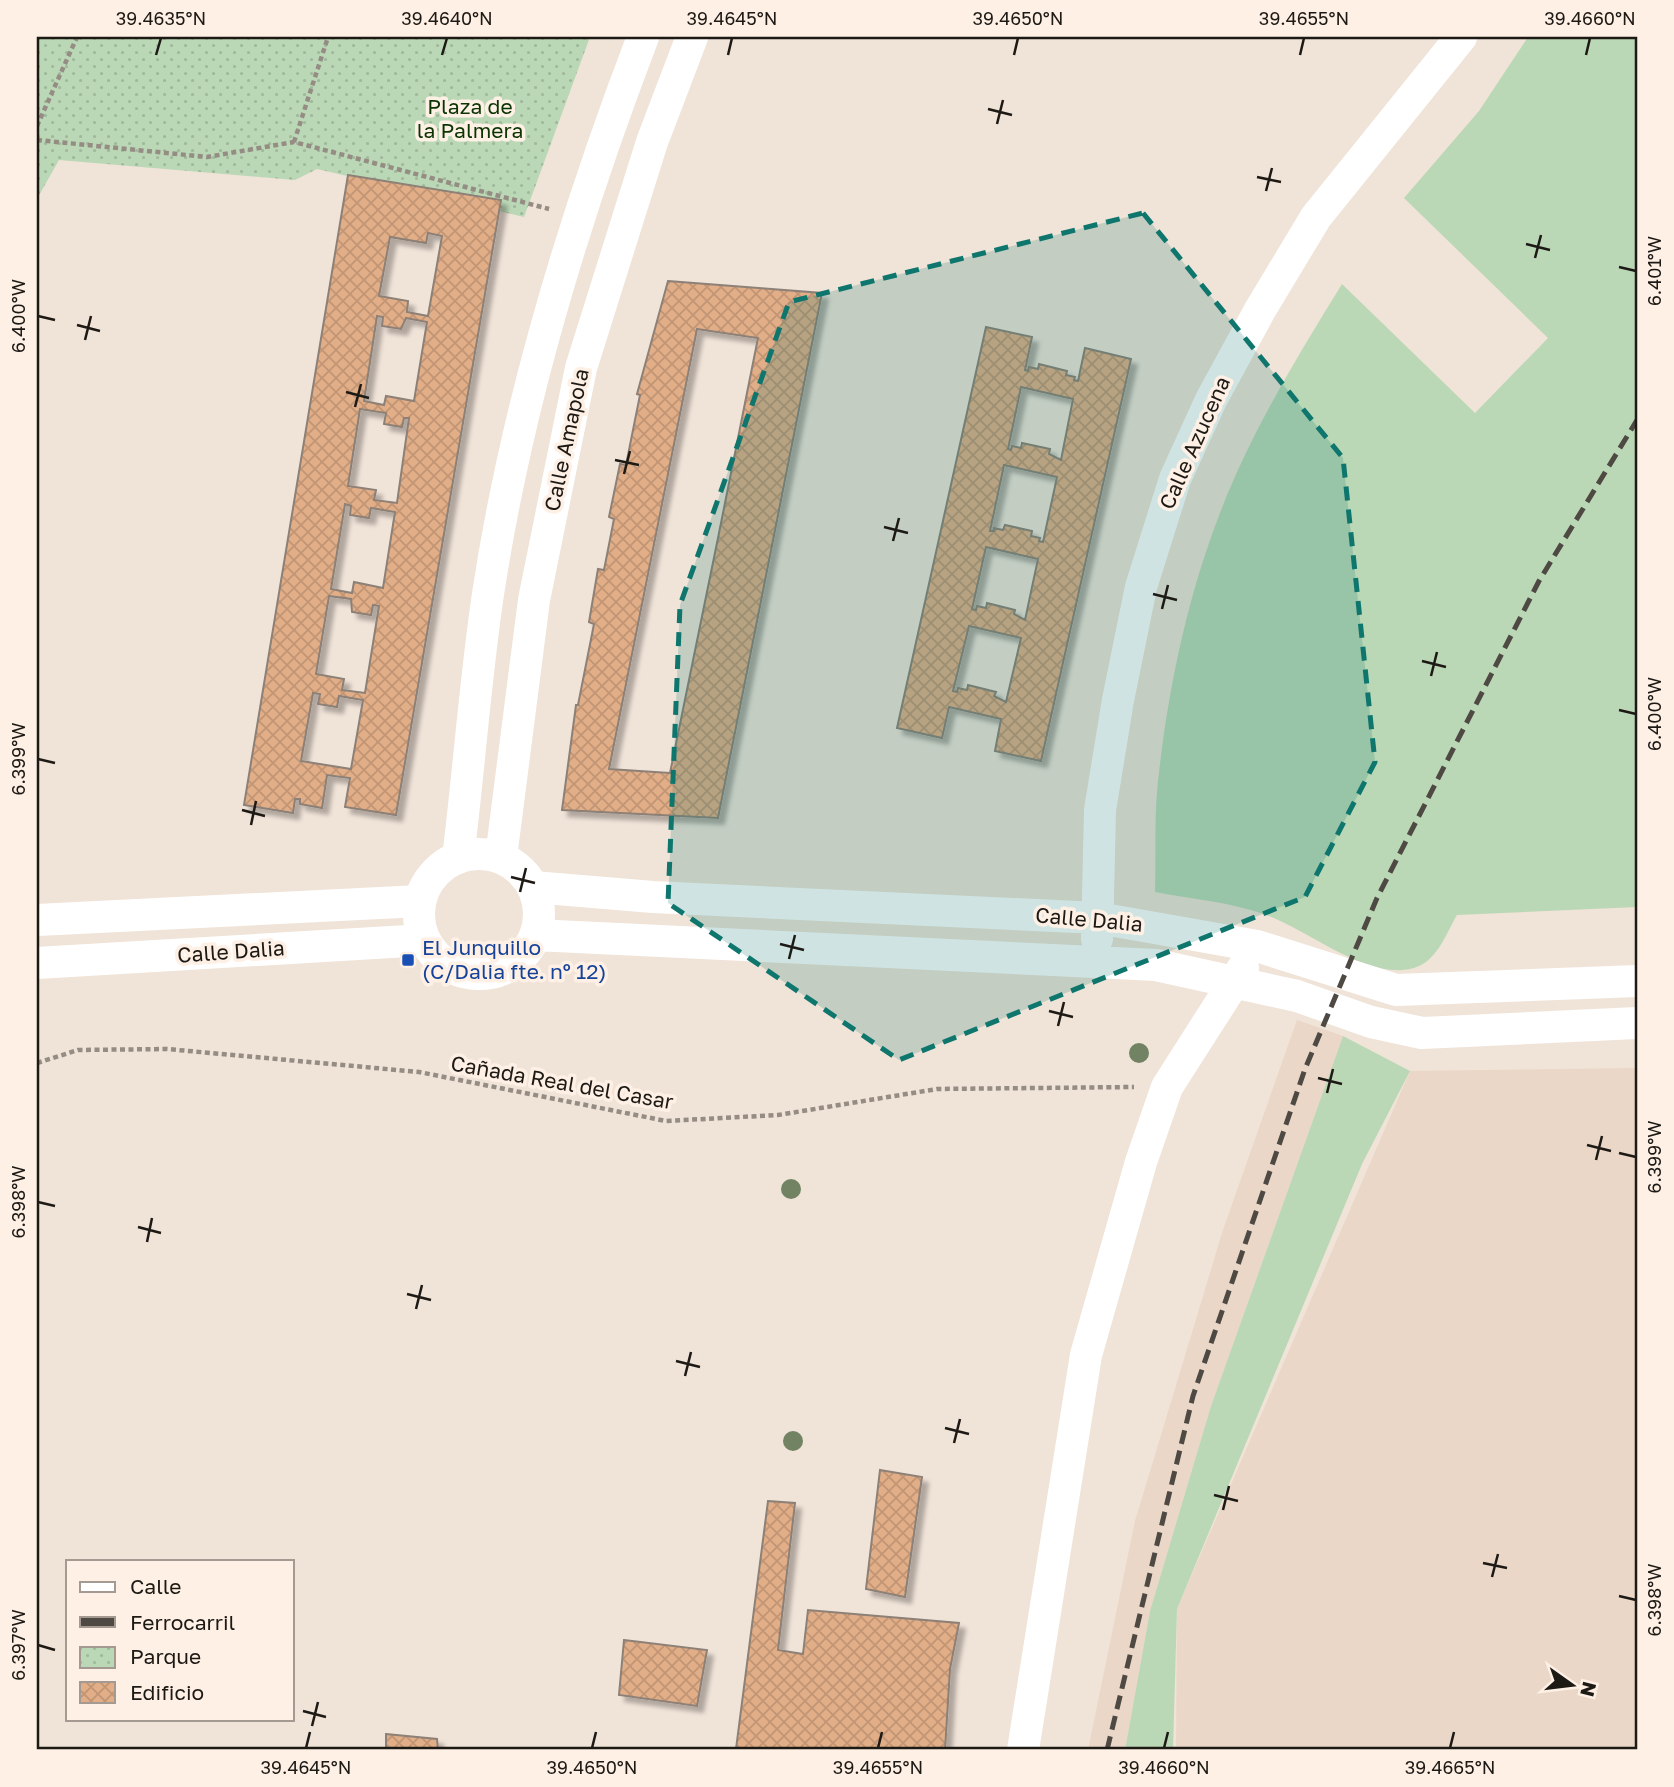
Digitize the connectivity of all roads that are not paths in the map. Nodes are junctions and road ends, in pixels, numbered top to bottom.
1 (643, 37) edge
2 (692, 37) edge
3 (1461, 37) edge
4 (458, 858) junction
5 (501, 858) junction
6 (533, 887) junction
7 (420, 901) junction
8 (1098, 918) junction
9 (37, 920) edge
10 (534, 936) junction
11 (425, 940) junction
12 (1257, 946) junction
13 (1095, 961) junction
14 (37, 963) edge
15 (1637, 981) edge
16 (1233, 982) junction
17 (1637, 1023) edge
18 (1023, 1750) edge

1 - 4 street
2 - 5 street, Calle Amapola
3 - 8 street, Calle Azucena
4 - 5 street
4 - 7 street
5 - 6 street
6 - 8 street, Calle Dalia
6 - 10 street
7 - 9 street, Calle Dalia
7 - 11 street
8 - 12 street, Calle Dalia
8 - 13 street, Calle Azucena
10 - 11 street
10 - 13 street, Calle Dalia
11 - 14 street, Calle Dalia
12 - 15 street, Calle Dalia
12 - 16 street
13 - 16 street, Calle Dalia
16 - 17 street, Calle Dalia
16 - 18 street

